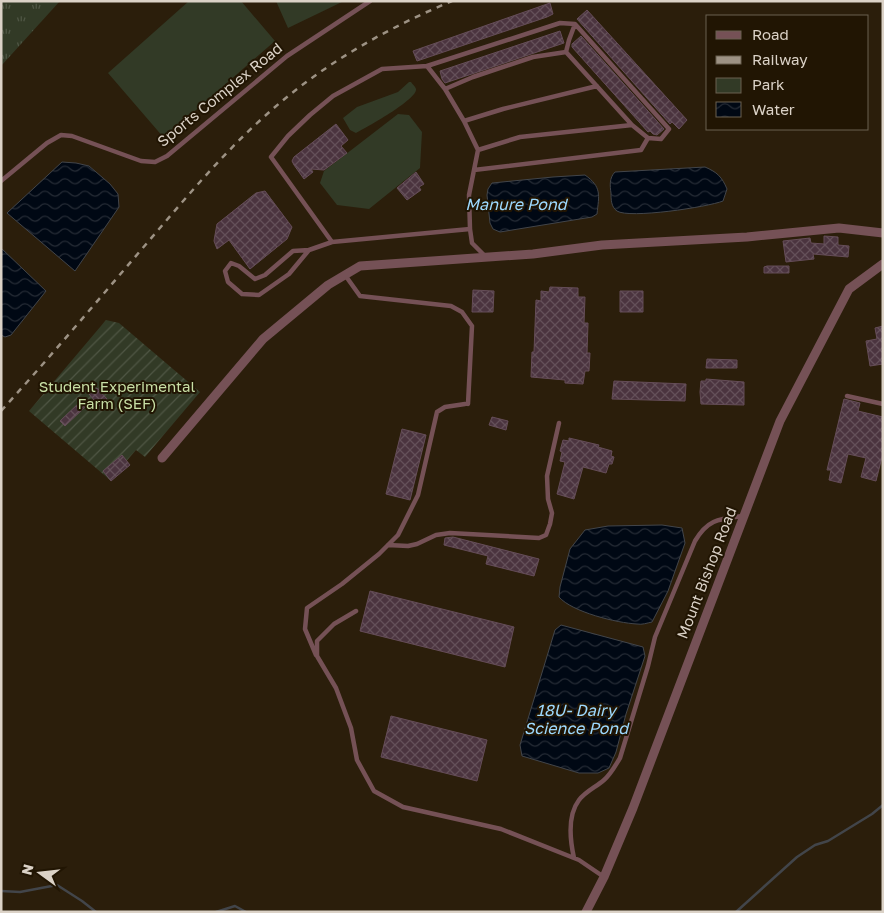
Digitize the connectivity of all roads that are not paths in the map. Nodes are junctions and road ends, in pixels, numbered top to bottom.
1 (370, 1) edge
2 (575, 24) junction
3 (566, 52) junction
4 (427, 66) junction
5 (597, 86) junction
6 (445, 89) junction
7 (464, 121) junction
8 (632, 125) junction
9 (648, 138) junction
10 (478, 150) junction
11 (474, 170) junction
12 (1, 181) edge
13 (470, 229) junction
14 (883, 232) edge
15 (332, 242) junction
16 (309, 250) junction
17 (486, 257) junction
18 (883, 264) edge
19 (345, 275) junction
20 (847, 396) dead end
21 (883, 404) edge
22 (559, 424) dead end
23 (162, 458) dead end
24 (743, 516) junction
25 (388, 545) junction
26 (356, 611) dead end
27 (317, 656) junction
28 (574, 858) junction
29 (604, 876) junction
30 (586, 912) edge

1 - 12 lane, Sports Complex Road
2 - 3 lane
2 - 4 lane
2 - 9 lane
3 - 5 lane
3 - 6 lane
4 - 6 lane
4 - 15 lane
5 - 7 lane
5 - 8 lane
6 - 7 lane
7 - 10 lane
8 - 9 lane
8 - 10 lane
9 - 11 lane
10 - 11 lane
11 - 13 lane
13 - 15 lane
13 - 17 lane
14 - 17 street
15 - 16 lane
16 - 16 lane
17 - 19 street
18 - 24 street, Mount Bishop Road
19 - 23 street
19 - 25 lane
20 - 21 lane
22 - 25 lane
24 - 28 lane
24 - 29 street, Mount Bishop Road
25 - 27 lane
26 - 27 lane
27 - 28 lane
28 - 29 lane
29 - 30 street, Mount Bishop Road

